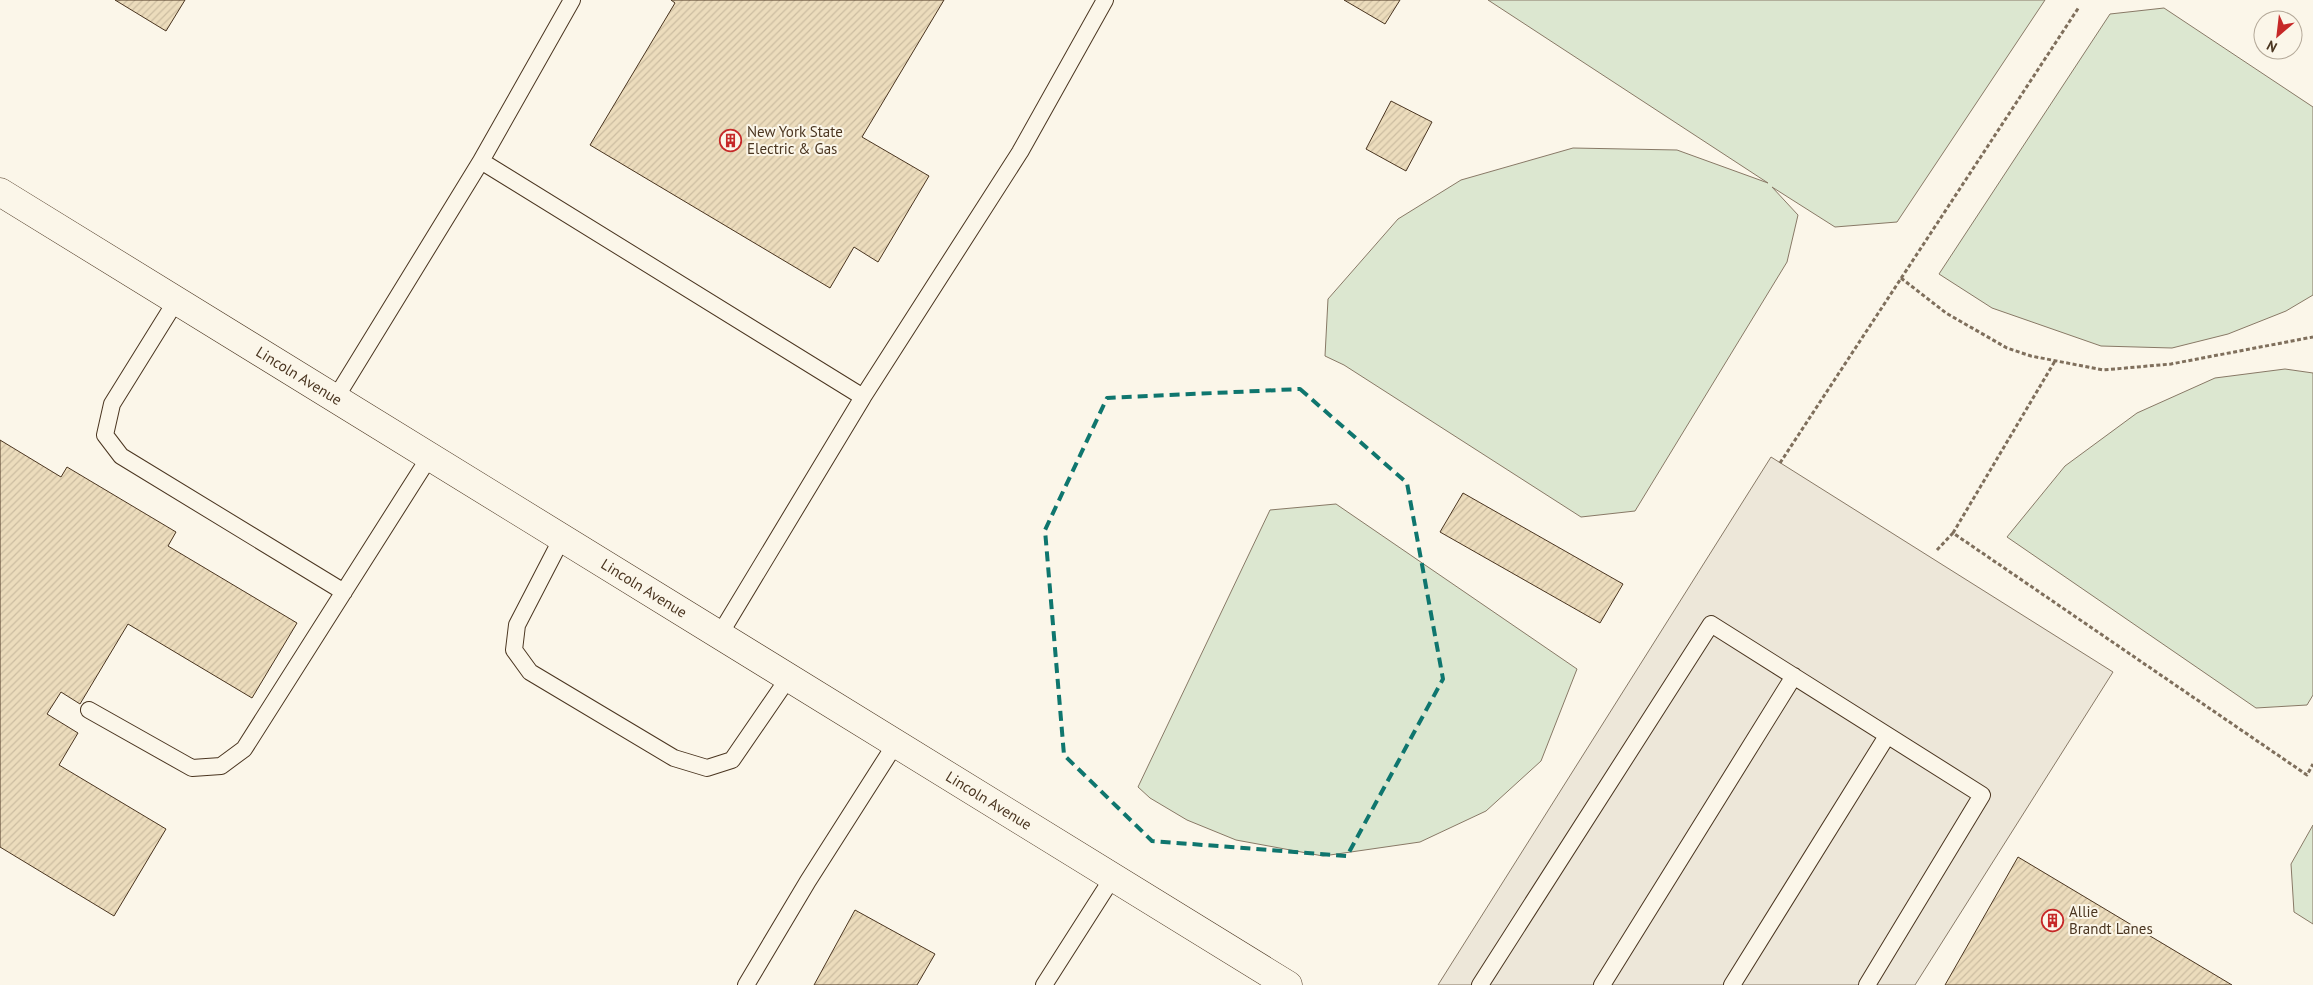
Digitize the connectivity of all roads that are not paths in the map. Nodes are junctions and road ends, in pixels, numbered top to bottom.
1 (572, 0) edge
2 (1105, 0) edge
3 (480, 161) junction
4 (0, 192) edge
5 (176, 301) junction
6 (862, 397) junction
7 (335, 399) junction
8 (430, 456) junction
9 (562, 538) junction
10 (344, 592) junction
11 (720, 634) junction
12 (1794, 676) junction
13 (788, 677) junction
14 (90, 710) dead end
15 (1888, 736) junction
16 (896, 743) junction
17 (1113, 877) junction
18 (746, 985) edge
19 (1044, 985) edge
20 (1288, 985) edge
21 (1480, 985) edge
22 (1602, 985) edge
23 (1732, 985) edge
24 (1867, 985) edge

1 - 3 lane
2 - 6 lane
3 - 6 lane
3 - 7 lane
4 - 5 street, Lincoln Avenue
5 - 7 street, Lincoln Avenue
5 - 10 lane
6 - 11 lane
7 - 8 street, Lincoln Avenue
8 - 9 street, Lincoln Avenue
8 - 10 lane
9 - 11 street, Lincoln Avenue
9 - 13 lane
10 - 14 lane
11 - 13 street, Lincoln Avenue
12 - 15 lane
12 - 21 lane
12 - 22 lane
13 - 16 street, Lincoln Avenue
15 - 23 lane
15 - 24 lane
16 - 17 street, Lincoln Avenue
16 - 18 lane
17 - 19 lane
17 - 20 street, Lincoln Avenue

